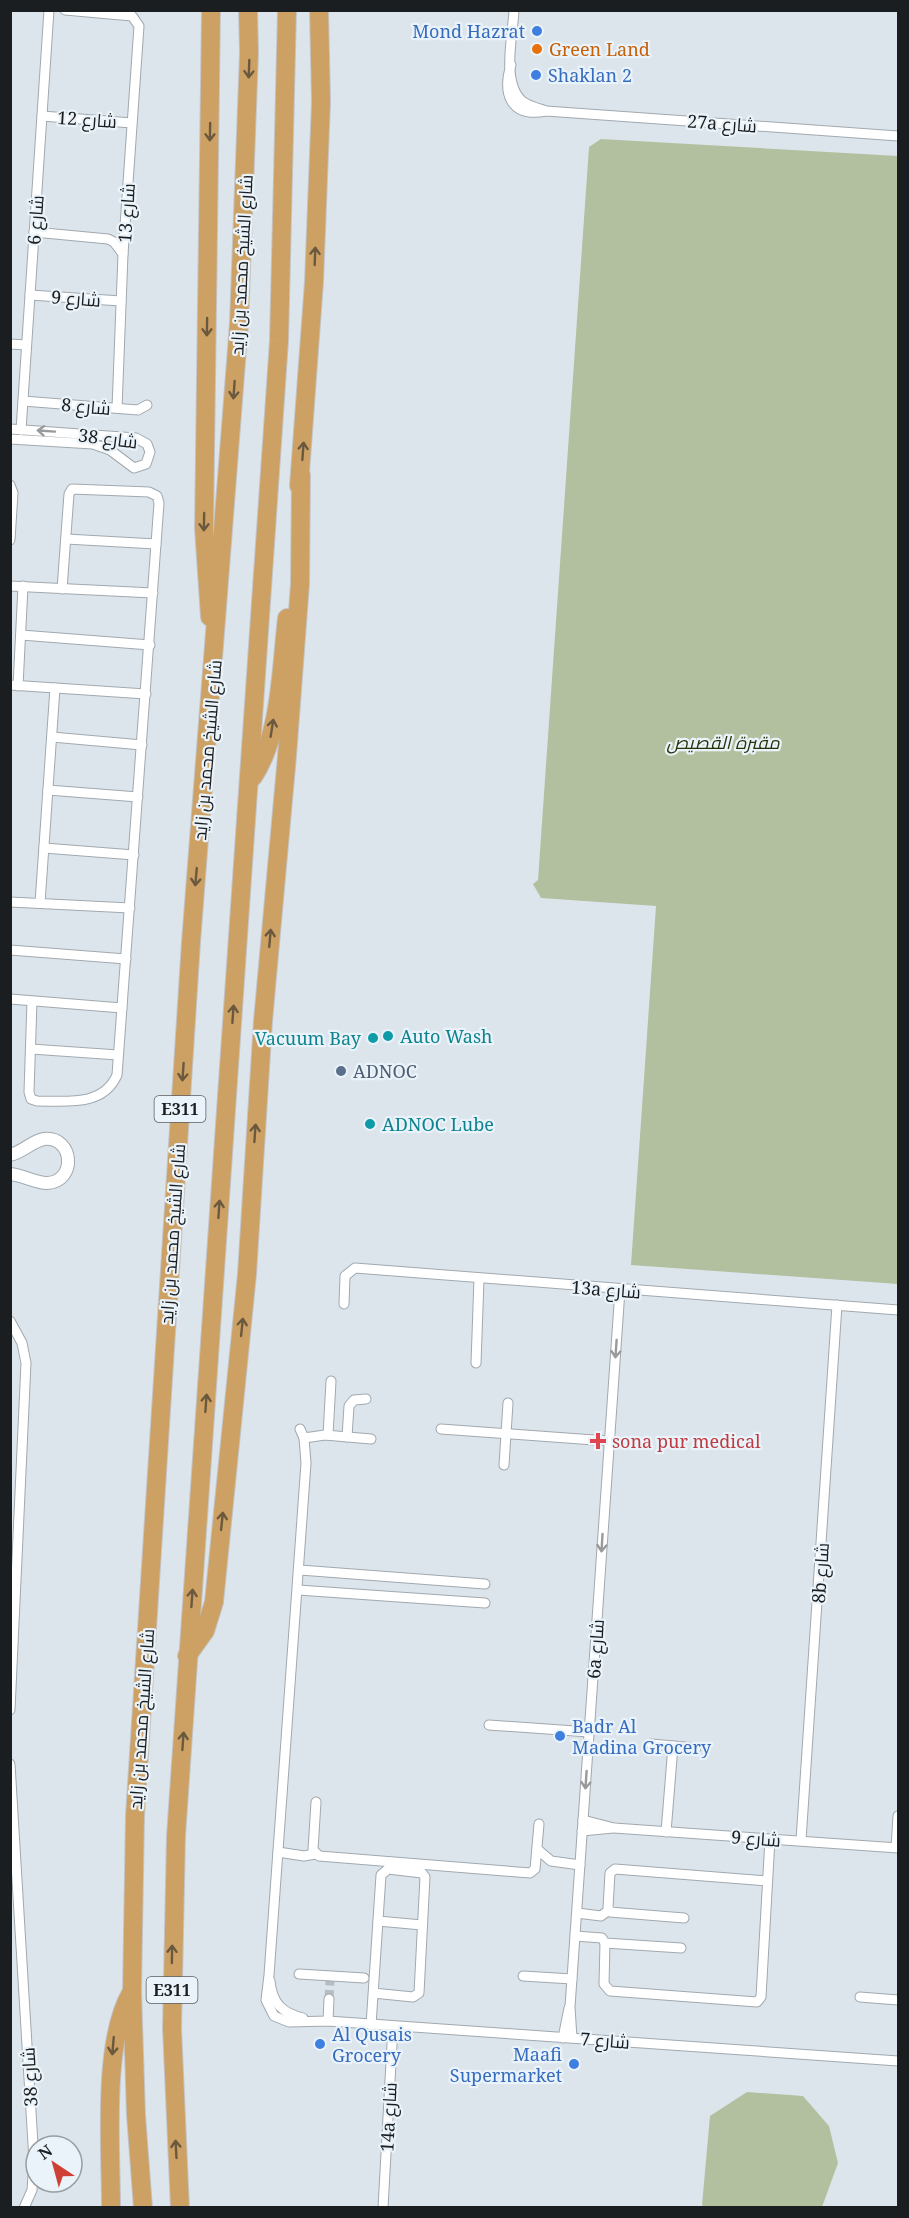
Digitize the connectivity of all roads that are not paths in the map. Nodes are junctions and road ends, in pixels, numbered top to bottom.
1 (49, 10) edge
2 (65, 10) edge
3 (211, 10) edge
4 (248, 10) edge
5 (287, 10) edge
6 (319, 10) edge
7 (330, 10) edge
8 (514, 10) edge
9 (321, 102) junction
10 (42, 116) junction
11 (132, 123) junction
12 (898, 136) edge
13 (125, 225) junction
14 (34, 232) junction
15 (100, 237) junction
16 (123, 255) junction
17 (30, 295) junction
18 (121, 301) junction
19 (10, 344) edge
20 (26, 345) junction
21 (23, 401) junction
22 (147, 405) dead end
23 (117, 408) junction
24 (10, 429) edge
25 (15, 438) edge
26 (133, 438) junction
27 (123, 461) junction
28 (301, 475) junction
29 (10, 485) edge
30 (11, 535) edge
31 (66, 539) junction
32 (10, 540) edge
33 (156, 544) junction
34 (10, 586) edge
35 (23, 586) junction
36 (62, 589) junction
37 (153, 593) junction
38 (10, 618) edge
39 (21, 619) junction
40 (21, 635) junction
41 (150, 645) junction
42 (215, 649) junction
43 (14, 685) edge
44 (55, 688) junction
45 (146, 694) junction
46 (52, 737) junction
47 (142, 745) junction
48 (250, 781) junction
49 (48, 790) junction
50 (138, 797) junction
51 (44, 848) junction
52 (134, 855) junction
53 (10, 902) edge
54 (40, 903) junction
55 (130, 908) junction
56 (10, 950) edge
57 (126, 959) junction
58 (10, 999) edge
59 (32, 1001) junction
60 (122, 1008) junction
61 (31, 1049) junction
62 (118, 1055) junction
63 (10, 1155) edge
64 (10, 1174) edge
65 (479, 1279) junction
66 (620, 1290) junction
67 (344, 1304) dead end
68 (837, 1305) junction
69 (898, 1310) edge
70 (10, 1321) edge
71 (476, 1363) dead end
72 (331, 1381) dead end
73 (366, 1400) dead end
74 (508, 1403) dead end
75 (329, 1407) junction
76 (349, 1409) junction
77 (441, 1429) dead end
78 (506, 1434) junction
79 (328, 1435) junction
80 (347, 1437) junction
81 (371, 1439) dead end
82 (10, 1441) edge
83 (22, 1441) junction
84 (608, 1441) junction
85 (504, 1465) dead end
86 (300, 1570) junction
87 (485, 1584) dead end
88 (298, 1590) junction
89 (13, 1593) edge
90 (485, 1603) dead end
91 (188, 1656) junction
92 (10, 1710) edge
93 (489, 1725) dead end
94 (589, 1732) junction
95 (651, 1744) dead end
96 (673, 1746) junction
97 (696, 1748) dead end
98 (10, 1764) edge
99 (316, 1802) dead end
100 (898, 1816) edge
101 (583, 1820) junction
102 (539, 1824) dead end
103 (614, 1827) junction
104 (582, 1831) junction
105 (666, 1832) junction
106 (770, 1839) junction
107 (801, 1840) junction
108 (897, 1847) edge
109 (537, 1849) junction
110 (279, 1852) junction
111 (315, 1854) junction
112 (580, 1865) junction
113 (767, 1881) junction
114 (609, 1910) junction
115 (577, 1913) junction
116 (684, 1918) dead end
117 (378, 1921) junction
118 (422, 1925) junction
119 (575, 1936) junction
120 (605, 1943) junction
121 (681, 1948) dead end
122 (299, 1974) dead end
123 (523, 1976) dead end
124 (364, 1978) dead end
125 (572, 1979) junction
126 (132, 1991) junction
127 (373, 1993) junction
128 (860, 1997) dead end
129 (328, 1999) tunnel mouth
130 (898, 2000) edge
131 (328, 2021) junction
132 (371, 2025) junction
133 (393, 2026) junction
134 (568, 2038) junction
135 (898, 2061) edge
136 (24, 2208) edge
137 (111, 2208) edge
138 (143, 2208) edge
139 (180, 2208) edge
140 (384, 2208) edge

1 - 10 street, شارع 6
2 - 11 street, شارع 13
3 -> 42 highway
4 -> 42 highway, شارع الشيخ محمد بن زايد / E311
5 - 48 highway, E311
6 - 9 highway
7 - 9 highway
8 - 12 street, 27a شارع
28 -> 9 highway
10 - 11 street, شارع 12
10 - 14 street, شارع 6
11 - 13 street, شارع 13
13 - 15 street
13 - 16 street, شارع 13
14 - 15 street
14 - 17 street, شارع 6
15 - 16 street
16 - 18 street, شارع 13
17 - 18 street, شارع 9
17 - 20 street, شارع 6
18 - 23 street, شارع 13
19 - 20 street
20 - 21 street, شارع 6
21 - 23 street, شارع 8
21 - 25 street, شارع 6
22 - 23 street, شارع 8
24 - 25 street, شارع 38
26 -> 25 street, شارع 38
25 - 27 street, شارع 38
26 - 27 street
26 - 27 street, شارع 38
48 -> 28 highway
91 -> 28 highway
29 - 30 street
30 - 32 street
31 - 33 street
31 - 33 street
31 - 36 street
33 - 37 street
34 - 35 street
35 - 36 street
35 - 39 street
36 - 37 street
37 - 41 street
38 - 39 street
39 - 40 street
40 - 41 street
40 - 43 street
41 - 45 street
42 -> 126 highway, شارع الشيخ محمد بن زايد / E311
43 - 44 street
44 - 45 street
44 - 46 street
45 - 47 street
46 - 47 street
46 - 49 street
47 - 50 street
91 -> 48 highway, E311
49 - 50 street
49 - 51 street
50 - 52 street
51 - 52 street
51 - 54 street
52 - 55 street
53 - 54 street
54 - 55 street
55 - 57 street
56 - 57 street
57 - 60 street
58 - 59 street
59 - 60 street
59 - 61 street
60 - 62 street
61 - 62 street
61 - 62 street
63 - 64 street
65 - 66 street, 13a شارع
65 - 67 street, 13a شارع
65 - 71 street
66 - 68 street, 13a شارع
66 -> 84 street, 6a شارع
68 - 69 street, 13a شارع
68 - 107 street, 8b شارع
70 - 83 street
72 - 75 street
73 - 76 street
74 - 78 street
75 - 76 street
75 - 79 street
76 - 80 street
77 - 78 street
78 - 84 street
78 - 85 street
79 - 80 street
79 - 86 street
80 - 81 street
82 - 83 street
83 - 89 street
84 -> 94 street, 6a شارع
86 - 87 street
86 - 88 street
88 - 90 street
88 - 110 street
89 - 92 street
139 -> 91 highway, E311
93 - 94 street
94 -> 101 street, 6a شارع
95 - 96 street
96 - 97 street
96 - 105 street
98 - 136 street, شارع 38
99 - 111 street
100 - 108 street
101 - 103 street, شارع 9
101 - 104 street, 6a شارع
102 - 109 street
103 - 104 street, شارع 9
103 - 105 street, شارع 9
104 - 112 street, 6a شارع
105 - 106 street, شارع 9
106 - 107 street, شارع 9
106 - 113 street
107 - 108 street, شارع 9
109 - 111 street
109 - 112 street
110 - 111 street
110 - 131 street, شارع 7
112 - 115 street, 6a شارع
113 - 114 street
113 - 120 street
114 - 115 street
114 - 116 street
115 - 119 street, 6a شارع
117 - 118 street
117 - 118 street
117 - 127 street
118 - 127 street
119 - 120 street
119 - 125 street, 6a شارع
120 - 121 street
122 - 124 street
123 - 125 street
125 - 134 street, 6a شارع
126 -> 137 highway
126 - 138 highway, شارع الشيخ محمد بن زايد / E311
127 - 132 street
128 - 130 street
129 - 131 street
131 - 132 street, شارع 7
132 - 133 street, شارع 7
133 - 134 street, شارع 7
133 - 140 street, 14a شارع
134 - 135 street, شارع 7

